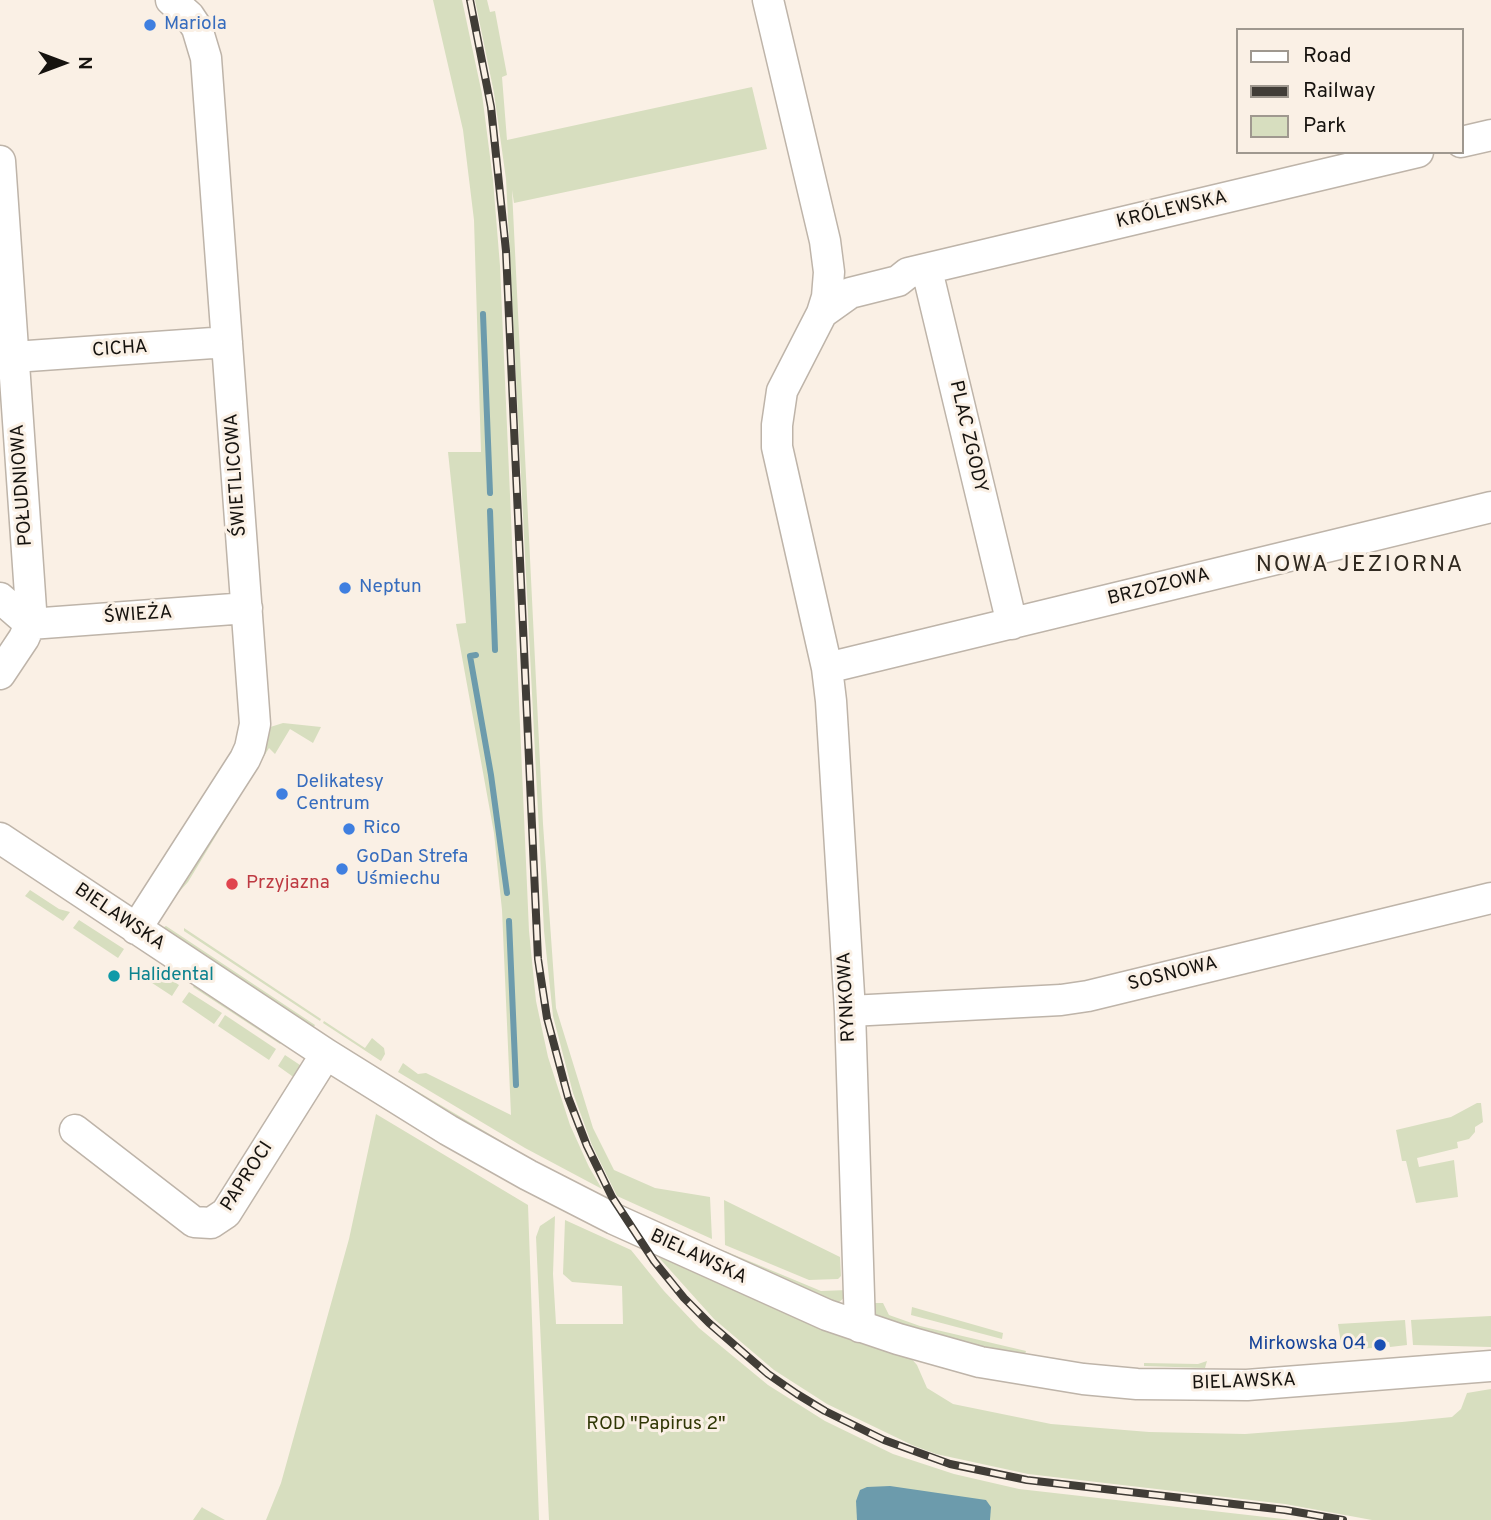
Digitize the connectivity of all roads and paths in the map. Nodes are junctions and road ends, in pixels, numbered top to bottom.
1 (170, 0) edge
2 (768, 0) edge
3 (1491, 135) edge
4 (1463, 142) edge
5 (1410, 154) edge
6 (0, 161) edge
7 (917, 271) junction
8 (829, 277) junction
9 (822, 313) junction
10 (227, 342) junction
11 (14, 357) junction
12 (1491, 507) edge
13 (0, 598) edge
14 (247, 608) junction
15 (30, 624) junction
16 (1012, 624) junction
17 (827, 668) junction
18 (0, 674) edge
19 (0, 838) edge
20 (1491, 898) edge
21 (136, 929) junction
22 (850, 1011) junction
23 (326, 1054) junction
24 (75, 1130) dead end
25 (860, 1327) junction
26 (1491, 1366) edge

1 - 10 street, ŚWIETLICOWA
2 - 8 street
3 - 4 street
5 - 7 street, KRÓLEWSKA
6 - 11 street, POŁUDNIOWA
7 - 8 street
7 - 9 street
7 - 16 street, PLAC ZGODY
8 - 9 street
9 - 17 street
10 - 11 street, CICHA
10 - 14 street, ŚWIETLICOWA
11 - 15 street, POŁUDNIOWA
12 - 16 street, BRZOZOWA
13 - 15 street
14 - 15 street, ŚWIEŻA
14 - 21 street, ŚWIETLICOWA
15 - 18 street
16 - 17 street, BRZOZOWA
17 - 22 street, RYNKOWA
19 - 21 street, BIELAWSKA
20 - 22 street, SOSNOWA
21 - 23 street, BIELAWSKA
22 - 25 street, RYNKOWA
23 - 24 street, PAPROCI
23 - 25 street, BIELAWSKA
25 - 26 street, BIELAWSKA

